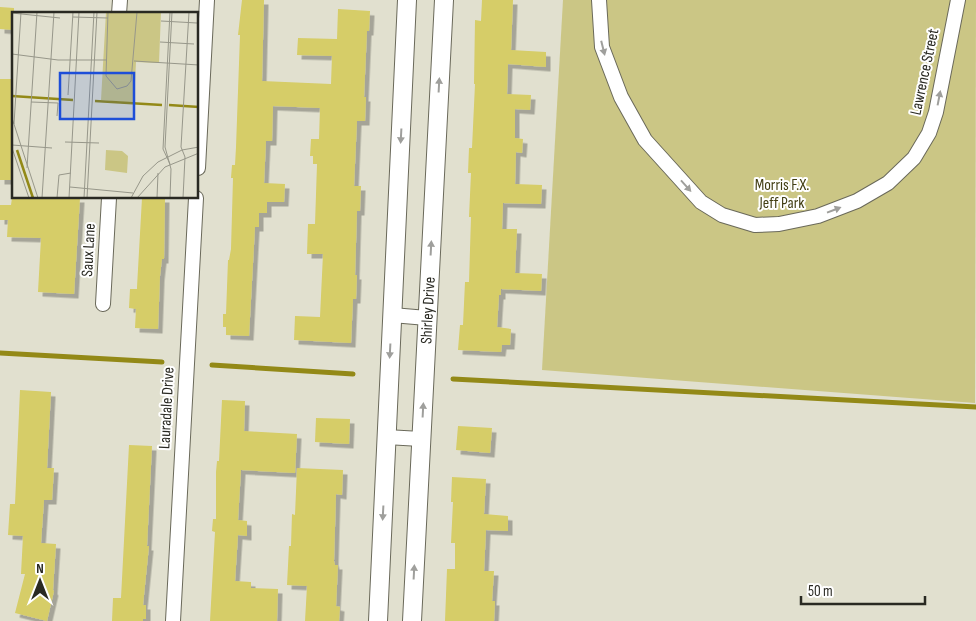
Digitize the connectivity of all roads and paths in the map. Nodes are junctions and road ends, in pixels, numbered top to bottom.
1 (207, 0) edge
2 (407, 0) edge
3 (444, 0) edge
4 (599, 0) edge
5 (958, 0) edge
6 (199, 149) edge
7 (109, 199) edge
8 (196, 199) edge
9 (103, 304) dead end
10 (392, 315) junction
11 (427, 318) junction
12 (386, 437) junction
13 (421, 439) junction
14 (173, 621) edge
15 (378, 621) edge
16 (412, 621) edge

1 - 6 street
2 -> 10 street
11 -> 3 street, Shirley Drive
4 -> 5 street, Lawrence Street
7 - 9 street, Saux Lane
8 - 14 street, Lauradale Drive
10 - 11 street
10 -> 12 street
13 -> 11 street, Shirley Drive
12 - 13 street
12 -> 15 street
16 -> 13 street, Shirley Drive

